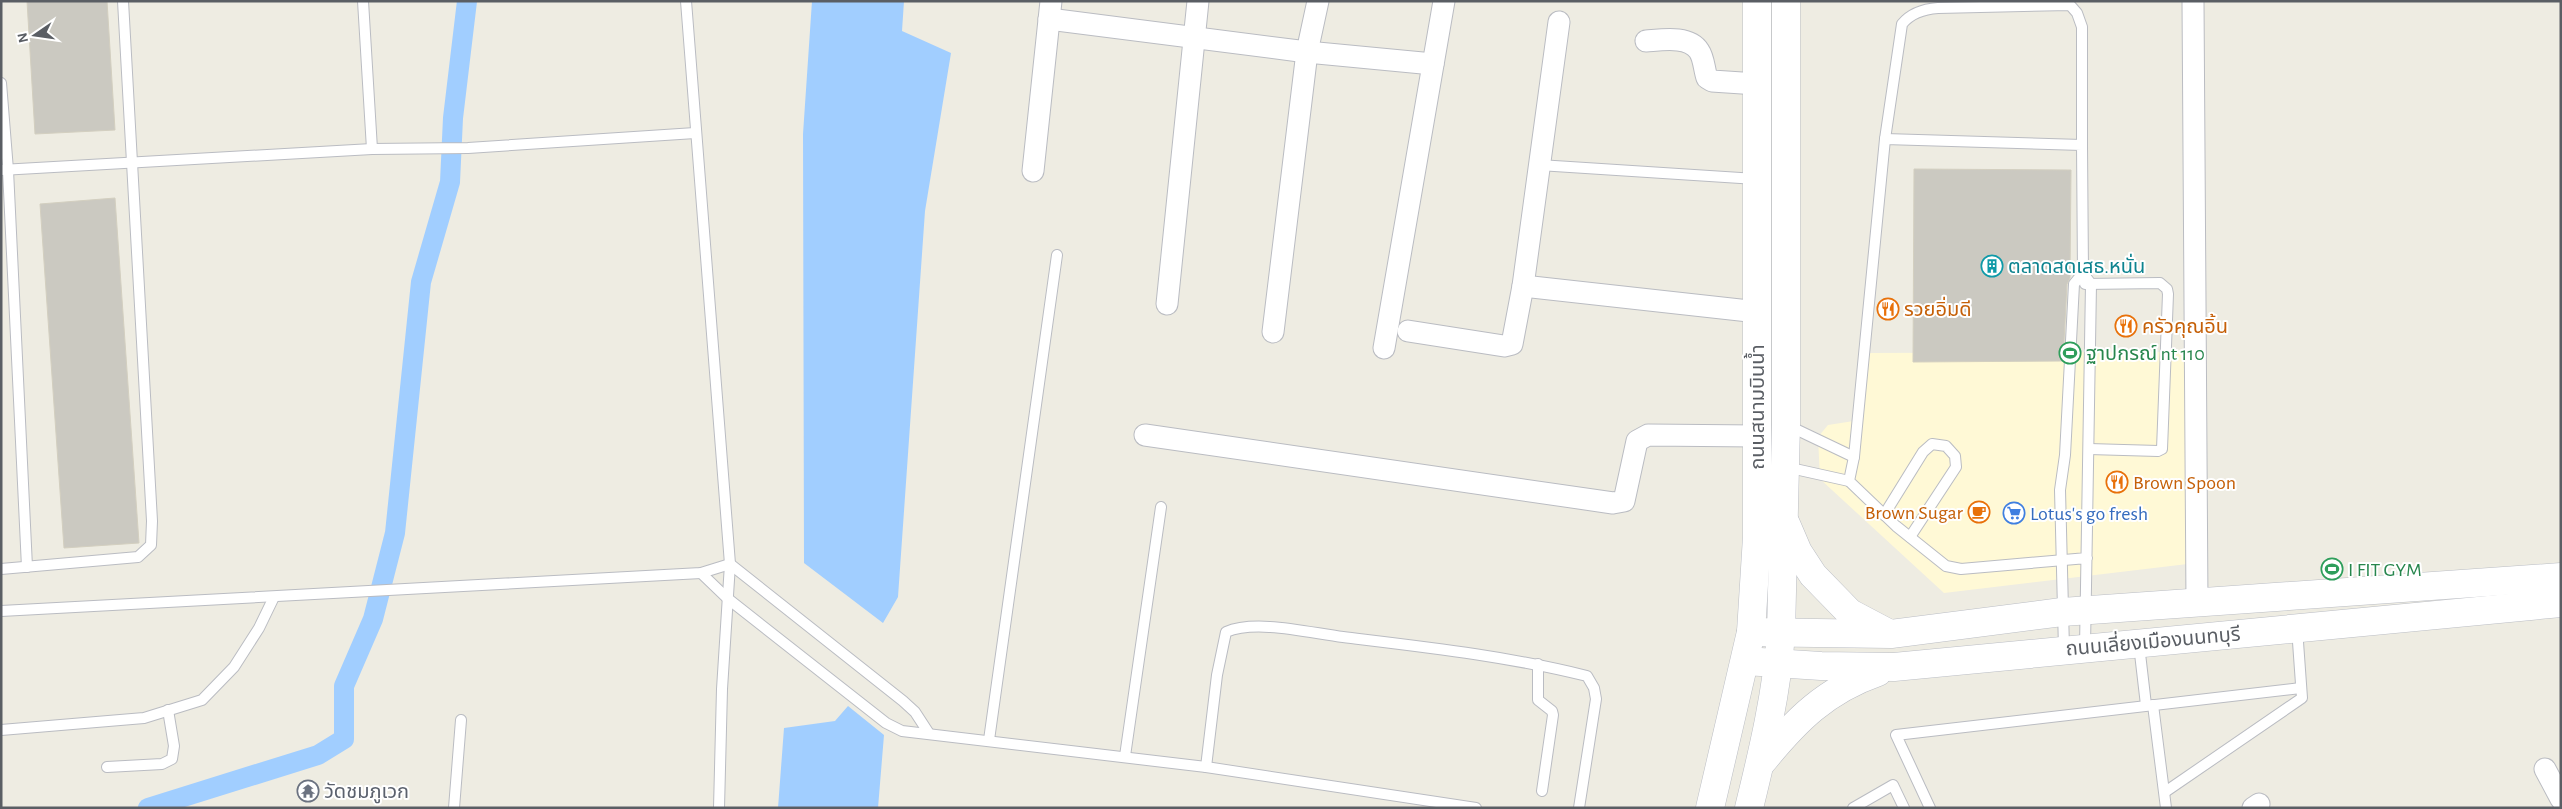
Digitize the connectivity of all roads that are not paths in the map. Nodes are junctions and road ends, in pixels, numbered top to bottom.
1 (124, 1) edge
2 (363, 1) edge
3 (686, 1) edge
4 (1198, 1) edge
5 (1318, 1) edge
6 (1444, 1) edge
7 (1757, 1) edge
8 (1786, 1) edge
9 (2193, 1) edge
10 (1050, 10) edge
11 (1559, 22) dead end
12 (1194, 36) junction
13 (1646, 40) dead end
14 (1307, 52) junction
15 (1434, 64) junction
16 (1, 83) edge
17 (1757, 84) junction
18 (695, 133) junction
19 (1885, 139) junction
20 (2082, 145) junction
21 (372, 148) junction
22 (133, 162) junction
23 (1539, 165) junction
24 (5, 170) edge
25 (1033, 171) dead end
26 (1757, 179) junction
27 (1057, 255) dead end
28 (2083, 273) junction
29 (2074, 284) junction
30 (2091, 284) junction
31 (1523, 286) junction
32 (1167, 304) dead end
33 (1758, 312) junction
34 (1273, 332) dead end
35 (1408, 332) dead end
36 (1384, 348) dead end
37 (1786, 424) junction
38 (1145, 435) dead end
39 (1757, 436) junction
40 (2088, 449) junction
41 (1854, 457) junction
42 (1784, 467) junction
43 (1849, 481) junction
44 (1161, 507) dead end
45 (1783, 515) junction
46 (1884, 515) junction
47 (1910, 537) junction
48 (2087, 558) junction
49 (2061, 559) junction
50 (730, 564) junction
51 (27, 567) junction
52 (1, 569) edge
53 (701, 573) junction
54 (2561, 577) edge
55 (274, 597) junction
56 (727, 598) junction
57 (2197, 603) junction
58 (2561, 603) edge
59 (1, 611) edge
60 (2074, 612) junction
61 (2297, 627) junction
62 (1751, 632) junction
63 (1781, 633) junction
64 (1891, 634) junction
65 (2138, 642) junction
66 (2074, 648) junction
67 (1745, 661) junction
68 (1779, 663) junction
69 (1538, 664) junction
70 (1894, 667) junction
71 (2301, 688) junction
72 (2150, 705) junction
73 (168, 710) junction
74 (461, 720) dead end
75 (1, 730) edge
76 (928, 732) junction
77 (989, 740) junction
78 (1125, 756) junction
79 (1760, 766) junction
80 (107, 767) dead end
81 (1206, 767) junction
82 (2545, 769) dead end
83 (1542, 791) dead end
84 (2165, 792) junction
85 (2561, 799) edge
86 (454, 808) edge
87 (719, 808) edge
88 (1476, 808) edge
89 (1579, 808) edge
90 (1710, 808) edge
91 (1749, 808) edge
92 (1853, 808) edge
93 (1904, 808) edge
94 (1930, 808) edge
95 (2166, 808) edge

1 - 22 lane
2 - 21 lane
3 - 18 lane
4 - 12 street
5 - 14 street
6 - 15 street
7 - 17 main road, ถนนสนามบินน้ำ
8 - 37 main road, ถนนสนามบินน้ำ
9 - 57 street
10 - 12 street
10 - 25 street
11 - 23 street
12 - 14 street
12 - 32 street
13 - 17 street
14 - 15 street
14 - 34 street
15 - 36 street
16 - 24 lane
17 - 26 main road, ถนนสนามบินน้ำ
18 - 21 lane
18 - 50 lane
19 - 20 lane
19 - 20 lane
19 - 41 lane
20 - 28 lane
21 - 22 lane
22 - 24 lane
22 - 51 lane
23 - 26 lane
23 - 31 street
24 - 51 lane
26 - 33 main road, ถนนสนามบินน้ำ
27 - 77 lane
28 - 29 lane
28 - 30 lane
29 - 30 lane
29 - 49 lane
30 - 40 lane
30 - 40 lane
31 - 33 street
31 - 35 street
33 - 39 main road, ถนนสนามบินน้ำ
37 - 41 lane
37 - 42 main road, ถนนสนามบินน้ำ
38 - 39 street
39 - 62 main road, ถนนสนามบินน้ำ
40 - 48 lane
41 - 43 lane
42 - 43 lane
42 - 45 main road, ถนนสนามบินน้ำ
43 - 46 lane
44 - 78 lane
45 - 63 main road, ถนนสนามบินน้ำ
45 - 64 main road
46 - 47 lane
46 - 47 lane
47 - 49 lane
48 - 49 lane
48 - 60 lane
49 - 60 lane
50 - 53 lane
50 - 56 lane
50 - 76 lane
51 - 52 lane
53 - 55 lane
53 - 56 lane
54 - 57 main road, ถนนเลี่ยงเมืองนนทบุรี
55 - 59 lane
55 - 73 lane
56 - 76 lane
56 - 87 lane
57 - 60 main road, ถนนเลี่ยงเมืองนนทบุรี
58 - 61 main road, ถนนเลี่ยงเมืองนนทบุรี
60 - 64 main road, ถนนเลี่ยงเมืองนนทบุรี
60 - 66 lane
60 - 66 lane
61 - 65 main road, ถนนเลี่ยงเมืองนนทบุรี
61 - 71 lane
62 - 63 main road, ถนนเลี่ยงเมืองนนทบุรี
62 - 67 main road, ถนนสนามบินน้ำ
63 - 64 main road, ถนนเลี่ยงเมืองนนทบุรี
63 - 68 main road, ถนนสนามบินน้ำ
65 - 66 main road, ถนนเลี่ยงเมืองนนทบุรี
65 - 72 lane
66 - 70 main road, ถนนเลี่ยงเมืองนนทบุรี
67 - 68 main road, ถนนเลี่ยงเมืองนนทบุรี
67 - 90 main road, ถนนสนามบินน้ำ
68 - 70 main road, ถนนเลี่ยงเมืองนนทบุรี
68 - 79 main road, ถนนสนามบินน้ำ
69 - 81 lane
69 - 83 lane
69 - 89 lane
70 - 79 main road
71 - 72 lane
71 - 84 lane
72 - 84 lane
72 - 94 lane
73 - 75 lane
73 - 80 lane
74 - 86 lane
76 - 77 lane
77 - 78 lane
78 - 81 lane
79 - 91 main road, ถนนสนามบินน้ำ
81 - 88 lane
82 - 85 street
84 - 95 lane
92 - 93 lane

